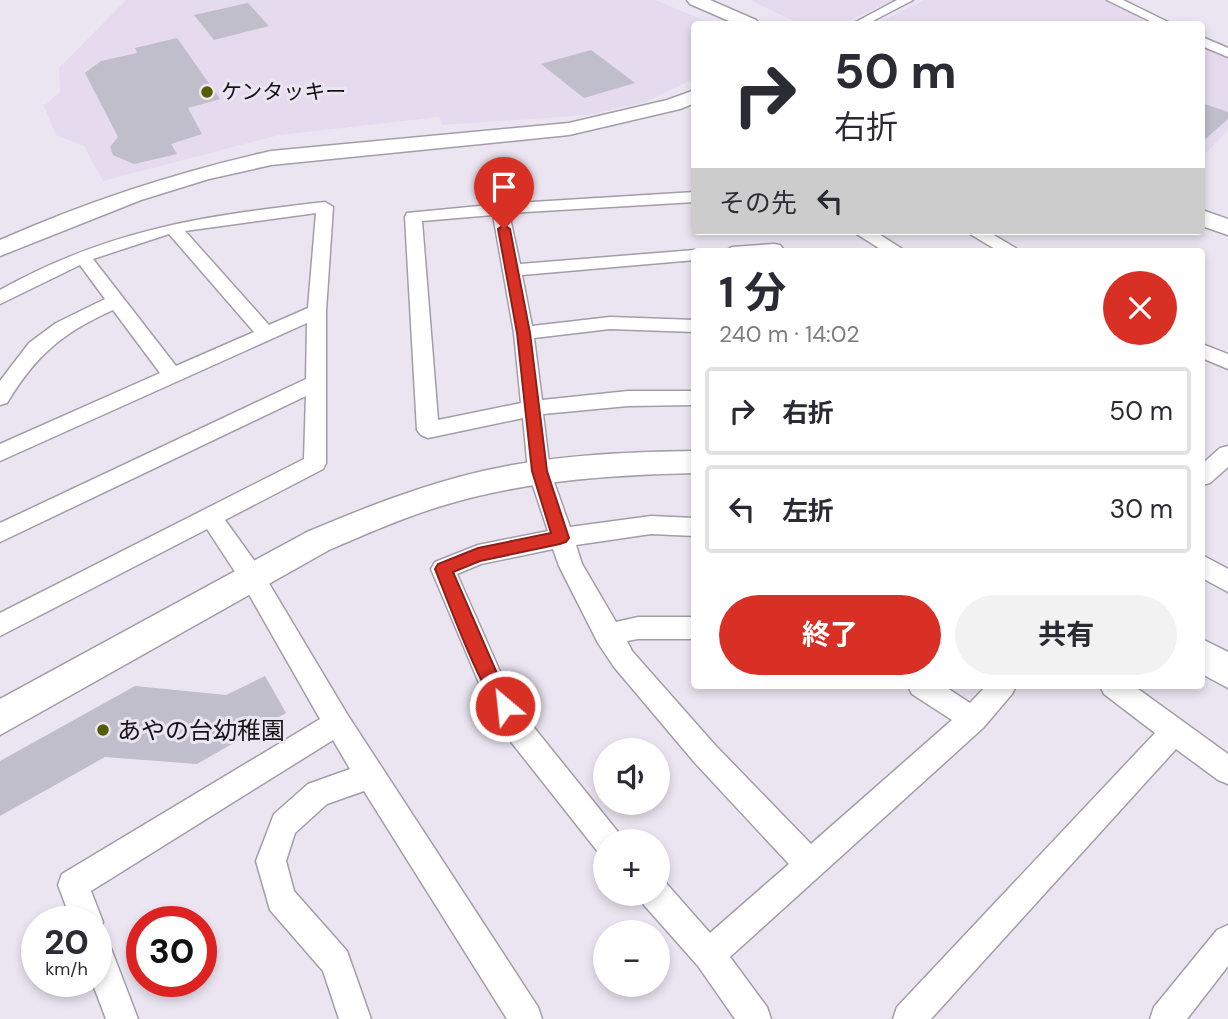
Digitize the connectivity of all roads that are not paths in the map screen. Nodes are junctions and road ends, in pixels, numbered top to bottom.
1 (696, 0) edge
2 (723, 0) edge
3 (906, 0) edge
4 (1113, 0) edge
5 (754, 21) edge
6 (755, 21) edge
7 (864, 21) edge
8 (1159, 21) edge
9 (1205, 42) edge
10 (1228, 53) edge
11 (691, 98) edge
12 (691, 197) edge
13 (500, 209) junction
14 (1205, 218) edge
15 (173, 228) junction
16 (1228, 228) edge
17 (1205, 231) edge
18 (754, 235) edge
19 (868, 235) edge
20 (981, 235) edge
21 (1228, 240) edge
22 (774, 248) edge
23 (891, 248) edge
24 (1006, 248) edge
25 (0, 249) edge
26 (691, 255) edge
27 (83, 257) junction
28 (513, 270) junction
29 (0, 298) edge
30 (118, 300) junction
31 (317, 311) junction
32 (691, 326) edge
33 (524, 333) junction
34 (266, 334) junction
35 (1205, 351) edge
36 (1228, 362) edge
37 (172, 375) junction
38 (317, 382) junction
39 (0, 398) edge
40 (691, 398) edge
41 (534, 408) junction
42 (2, 444) edge
43 (1228, 454) edge
44 (691, 462) edge
45 (539, 471) junction
46 (1205, 474) edge
47 (211, 516) junction
48 (691, 527) edge
49 (0, 533) edge
50 (560, 538) junction
51 (1205, 567) edge
52 (252, 577) junction
53 (1228, 582) edge
54 (0, 625) edge
55 (691, 628) edge
56 (607, 635) junction
57 (1205, 656) edge
58 (1228, 672) edge
59 (926, 689) edge
60 (1000, 689) edge
61 (1117, 689) edge
62 (0, 718) edge
63 (972, 719) junction
64 (337, 723) junction
65 (1175, 730) junction
66 (1228, 771) edge
67 (370, 775) junction
68 (598, 829) edge
69 (808, 864) junction
70 (80, 906) edge
71 (666, 906) edge
72 (1228, 941) edge
73 (709, 955) junction
74 (112, 992) edge
75 (122, 1019) edge
76 (355, 1019) edge
77 (526, 1019) edge
78 (755, 1019) edge
79 (909, 1019) edge
80 (1166, 1019) edge

1 - 5 street
2 - 6 street
3 - 7 street
4 - 8 street
9 - 10 street
11 - 25 street
12 - 13 street
13 - 28 street
13 - 41 street
14 - 16 street
15 - 27 street
15 - 31 street
15 - 34 street
17 - 21 street
18 - 22 street
19 - 23 street
20 - 24 street
26 - 28 street
27 - 29 street
27 - 30 street
28 - 33 street
30 - 37 street
30 - 39 street
31 - 34 street
31 - 38 street
32 - 33 street
33 - 41 street
34 - 37 street
35 - 36 street
37 - 42 street
38 - 47 street
38 - 49 street
40 - 41 street
41 - 45 street
43 - 46 street
44 - 45 street
45 - 50 street
45 - 52 street
47 - 52 street
47 - 54 street
48 - 50 street
50 - 56 street
50 - 68 street
51 - 53 street
52 - 62 street
52 - 64 street
55 - 56 street
56 - 69 street
57 - 58 street
59 - 63 street
60 - 63 street
61 - 65 street
63 - 69 street
64 - 67 street
64 - 70 street
65 - 66 street
65 - 79 street
67 - 76 street
67 - 77 street
69 - 73 street
71 - 73 street
72 - 80 street
73 - 78 street
74 - 75 street

